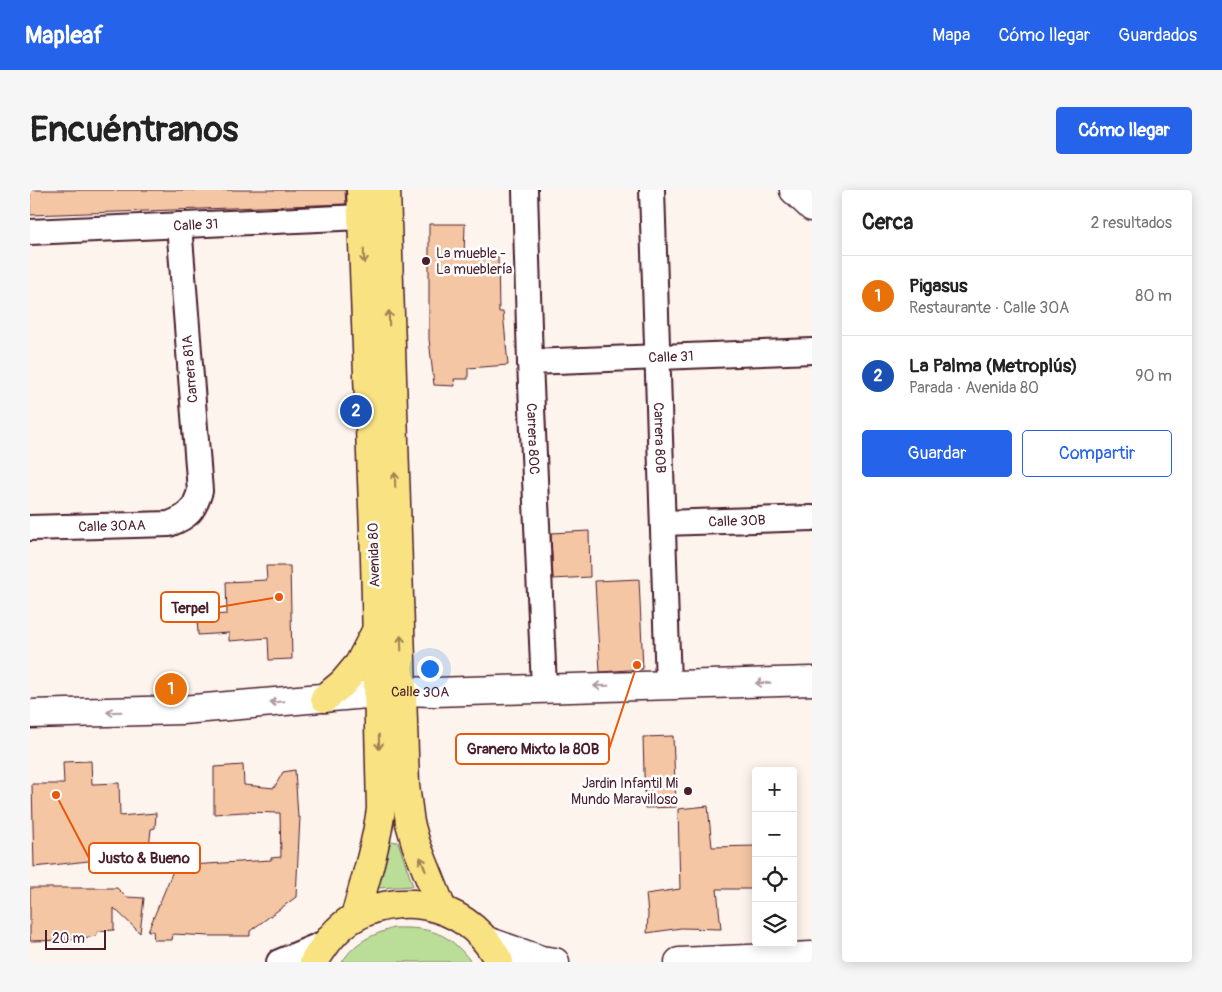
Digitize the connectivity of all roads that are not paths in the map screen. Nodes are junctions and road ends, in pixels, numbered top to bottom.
1 (361, 190) edge
2 (386, 190) edge
3 (525, 190) edge
4 (652, 190) edge
5 (794, 190) edge
6 (812, 207) edge
7 (362, 217) junction
8 (178, 224) junction
9 (30, 232) edge
10 (812, 351) edge
11 (658, 358) junction
12 (530, 362) junction
13 (191, 512) joint
14 (812, 518) edge
15 (662, 523) junction
16 (30, 528) edge
17 (376, 631) junction
18 (812, 681) edge
19 (668, 685) junction
20 (544, 688) junction
21 (390, 692) junction
22 (325, 698) junction
23 (30, 714) edge
24 (442, 909) junction
25 (355, 917) junction
26 (493, 951) edge
27 (321, 952) edge
28 (812, 956) edge
29 (279, 962) edge
30 (555, 962) edge
31 (679, 962) edge

1 - 7 main road, Avenida 80
21 -> 2 main road, Avenida 80
3 - 12 street, Carrera 80C
4 - 11 street, Carrera 80B
5 - 6 street
7 - 8 street, Calle 31
7 -> 17 main road, Avenida 80
8 - 9 street, Calle 31
8 - 13 street, Carrera 81A
10 - 11 street, Calle 31
11 - 12 street, Calle 31
11 - 15 street, Carrera 80B
12 - 20 street, Carrera 80C
13 - 16 street, Calle 30AA
14 - 15 street, Calle 30B
15 - 19 street, Carrera 80B
17 - 21 main road, Avenida 80
17 - 22 main road
18 -> 19 street, Calle 30A
19 -> 20 street, Calle 30A
20 - 21 street, Calle 30A
21 - 22 street, Calle 30A
24 -> 21 main road, Avenida 80
21 -> 25 main road, Avenida 80
22 -> 23 street, Calle 30A
24 - 25 main road
24 - 26 main road
25 - 27 main road
26 - 30 street
27 - 29 street
28 - 31 street

